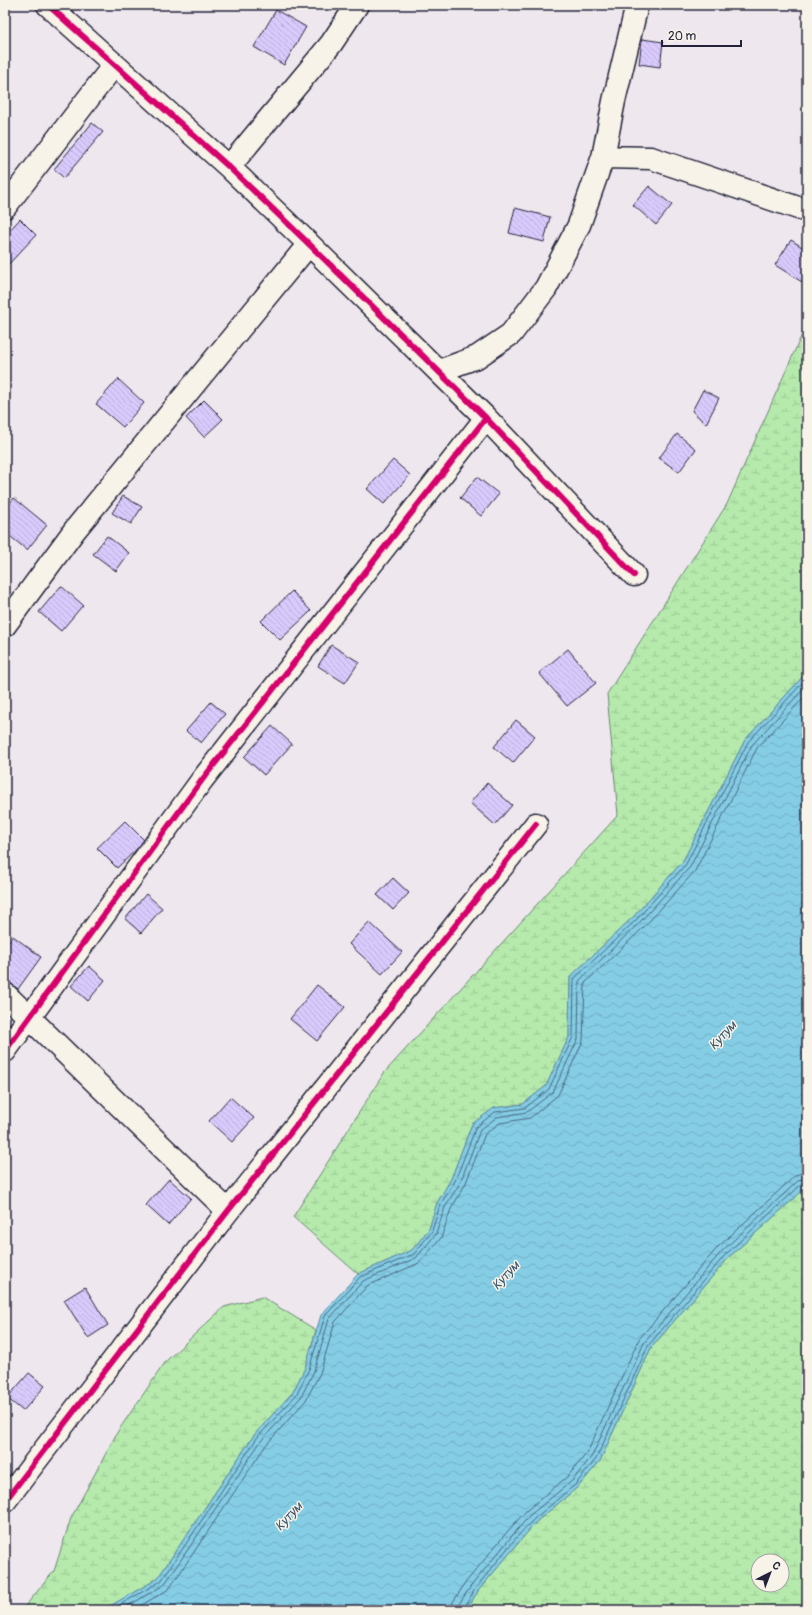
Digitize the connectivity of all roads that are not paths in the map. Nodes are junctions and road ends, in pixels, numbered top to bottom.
1 (48, 5) edge
2 (356, 5) edge
3 (637, 5) edge
4 (114, 65) junction
5 (603, 157) junction
6 (230, 167) junction
7 (5, 207) edge
8 (807, 211) edge
9 (309, 244) junction
10 (439, 371) junction
11 (486, 418) junction
12 (634, 575) dead end
13 (5, 625) edge
14 (536, 824) dead end
15 (5, 994) edge
16 (30, 1017) junction
17 (5, 1051) edge
18 (228, 1211) junction
19 (5, 1501) edge

1 - 4 street
2 - 6 street
3 - 5 street
4 - 6 street
4 - 7 street
5 - 8 street
5 - 10 street
6 - 9 street
9 - 10 street
9 - 13 street
10 - 11 street
11 - 12 street
11 - 16 street
14 - 18 street
15 - 16 street
16 - 17 street
16 - 18 street
18 - 19 street

